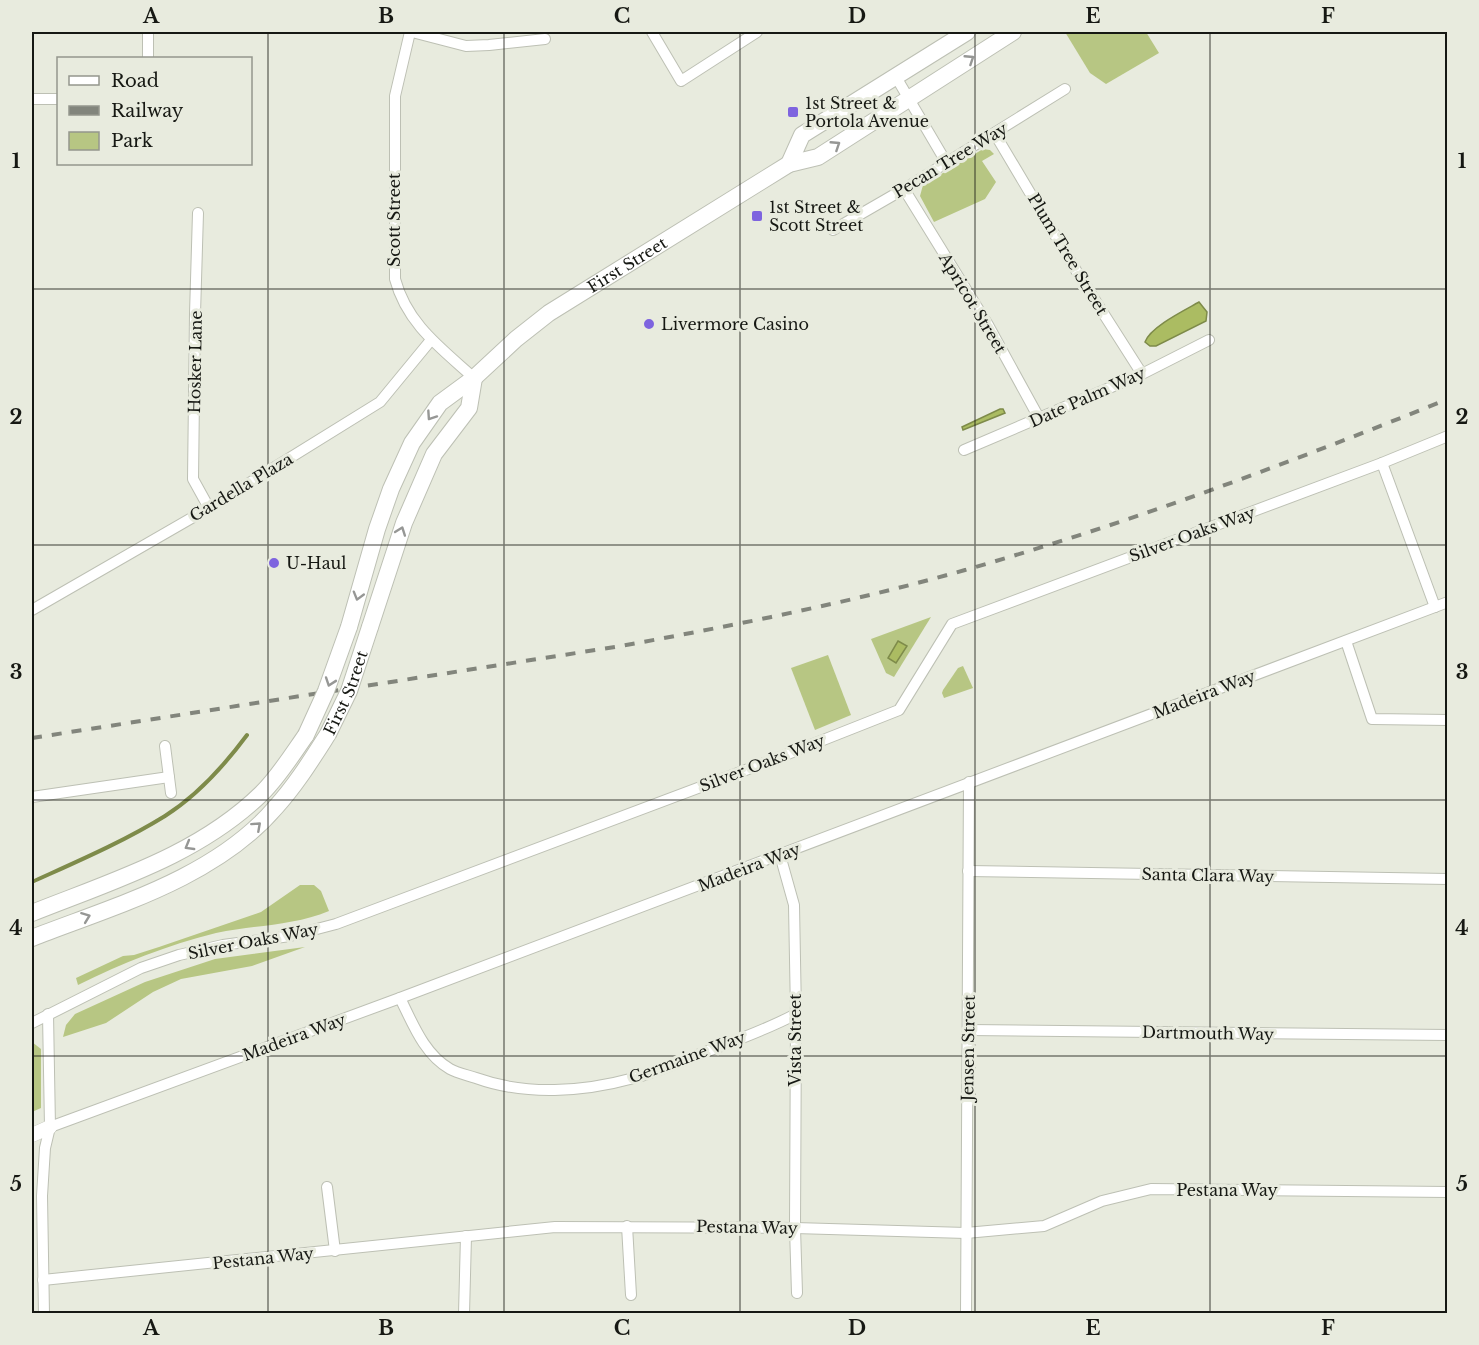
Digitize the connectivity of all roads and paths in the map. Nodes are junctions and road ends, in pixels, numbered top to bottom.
1 (148, 32) edge
2 (411, 32) edge
3 (652, 32) edge
4 (757, 32) edge
5 (967, 32) edge
6 (1013, 32) edge
7 (544, 39) dead end
8 (148, 57) edge
9 (896, 77) junction
10 (1065, 89) dead end
11 (909, 98) junction
12 (32, 99) edge
13 (57, 99) edge
14 (995, 134) junction
15 (946, 162) junction
16 (789, 164) junction
17 (904, 189) junction
18 (198, 213) dead end
19 (833, 230) dead end
20 (431, 340) junction
21 (1209, 340) dead end
22 (1142, 374) junction
23 (474, 378) junction
24 (1039, 418) junction
25 (1448, 436) edge
26 (964, 450) dead end
27 (1382, 463) junction
28 (209, 508) junction
29 (1448, 602) edge
30 (1435, 607) junction
31 (32, 610) edge
32 (1346, 641) junction
33 (1448, 720) edge
34 (165, 746) dead end
35 (169, 777) junction
36 (969, 782) junction
37 (171, 793) dead end
38 (32, 797) edge
39 (780, 855) junction
40 (968, 871) junction
41 (1448, 879) edge
42 (32, 913) edge
43 (32, 938) edge
44 (400, 998) junction
45 (48, 1014) junction
46 (796, 1014) junction
47 (32, 1023) edge
48 (968, 1030) junction
49 (1448, 1035) edge
50 (50, 1127) junction
51 (32, 1135) edge
52 (327, 1186) dead end
53 (1448, 1192) edge
54 (627, 1226) junction
55 (795, 1227) junction
56 (966, 1233) junction
57 (466, 1236) junction
58 (335, 1251) junction
59 (43, 1280) junction
60 (797, 1293) dead end
61 (631, 1295) dead end
62 (44, 1314) edge
63 (464, 1314) edge
64 (966, 1314) edge

1 - 8 street
2 - 7 street
2 - 20 street, Scott Street
3 - 4 street
5 - 9 main road
11 -> 6 main road, First Street
9 - 11 street
9 - 16 main road
10 - 14 street, Pecan Tree Way
11 - 15 street
16 -> 11 main road, First Street
12 - 13 street
14 - 15 street, Pecan Tree Way
14 - 22 street, Plum Tree Street
15 - 17 street, Pecan Tree Way
16 - 23 main road, First Street
17 - 19 street, Pecan Tree Way
17 - 24 street, Apricot Street
18 - 28 street, Hosker Lane
20 - 23 street, Scott Street
20 - 28 street, Gardella Plaza
21 - 22 street, Date Palm Way
22 - 24 street, Date Palm Way
23 -> 42 main road, First Street, bridge
43 -> 23 main road, First Street, bridge
24 - 26 street, Date Palm Way
25 - 27 street, Silver Oaks Way
27 - 30 street
27 - 45 street, Silver Oaks Way
28 - 31 street, Gardella Plaza
29 - 30 street, Madeira Way
30 - 32 street, Madeira Way
32 - 33 street
32 - 36 street, Madeira Way
34 - 35 street
35 - 37 street
35 - 38 street
36 - 39 street, Madeira Way
36 - 40 street, Jensen Street
39 - 44 street, Madeira Way
39 - 46 street, Vista Street
40 - 41 street, Santa Clara Way
40 - 48 street, Jensen Street
44 - 46 street, Germaine Way
44 - 50 street, Madeira Way
45 - 47 street, Silver Oaks Way
45 - 50 street
46 - 55 street, Vista Street
48 - 49 street, Dartmouth Way
48 - 56 street, Jensen Street
50 - 51 street
50 - 59 street
52 - 58 street
53 - 56 street, Pestana Way
54 - 55 street, Pestana Way
54 - 57 street, Pestana Way
54 - 61 street
55 - 56 street, Pestana Way
55 - 60 street, Vista Street
56 - 64 street, Jensen Street
57 - 58 street, Pestana Way
57 - 63 street
58 - 59 street, Pestana Way
59 - 62 street

